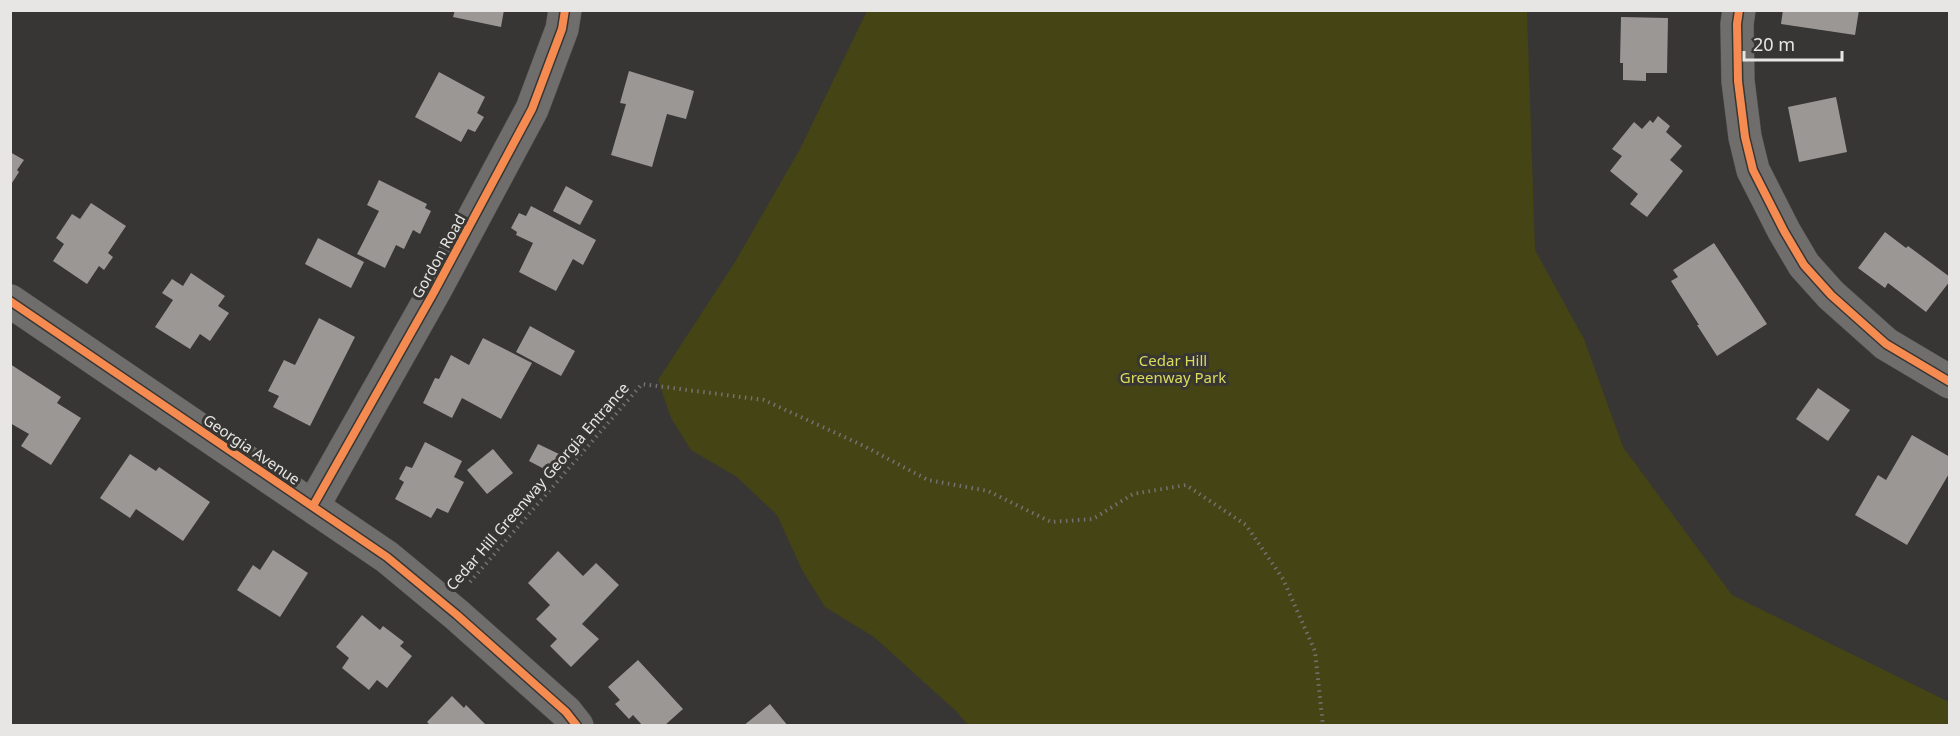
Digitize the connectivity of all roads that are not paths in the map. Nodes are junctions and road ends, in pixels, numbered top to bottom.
1 (565, 10) edge
2 (1739, 10) edge
3 (10, 301) edge
4 (1949, 381) edge
5 (313, 506) junction
6 (577, 726) edge

1 - 5 street, Gordon Road
2 - 4 street
3 - 5 street, Georgia Avenue
5 - 6 street, Georgia Avenue

